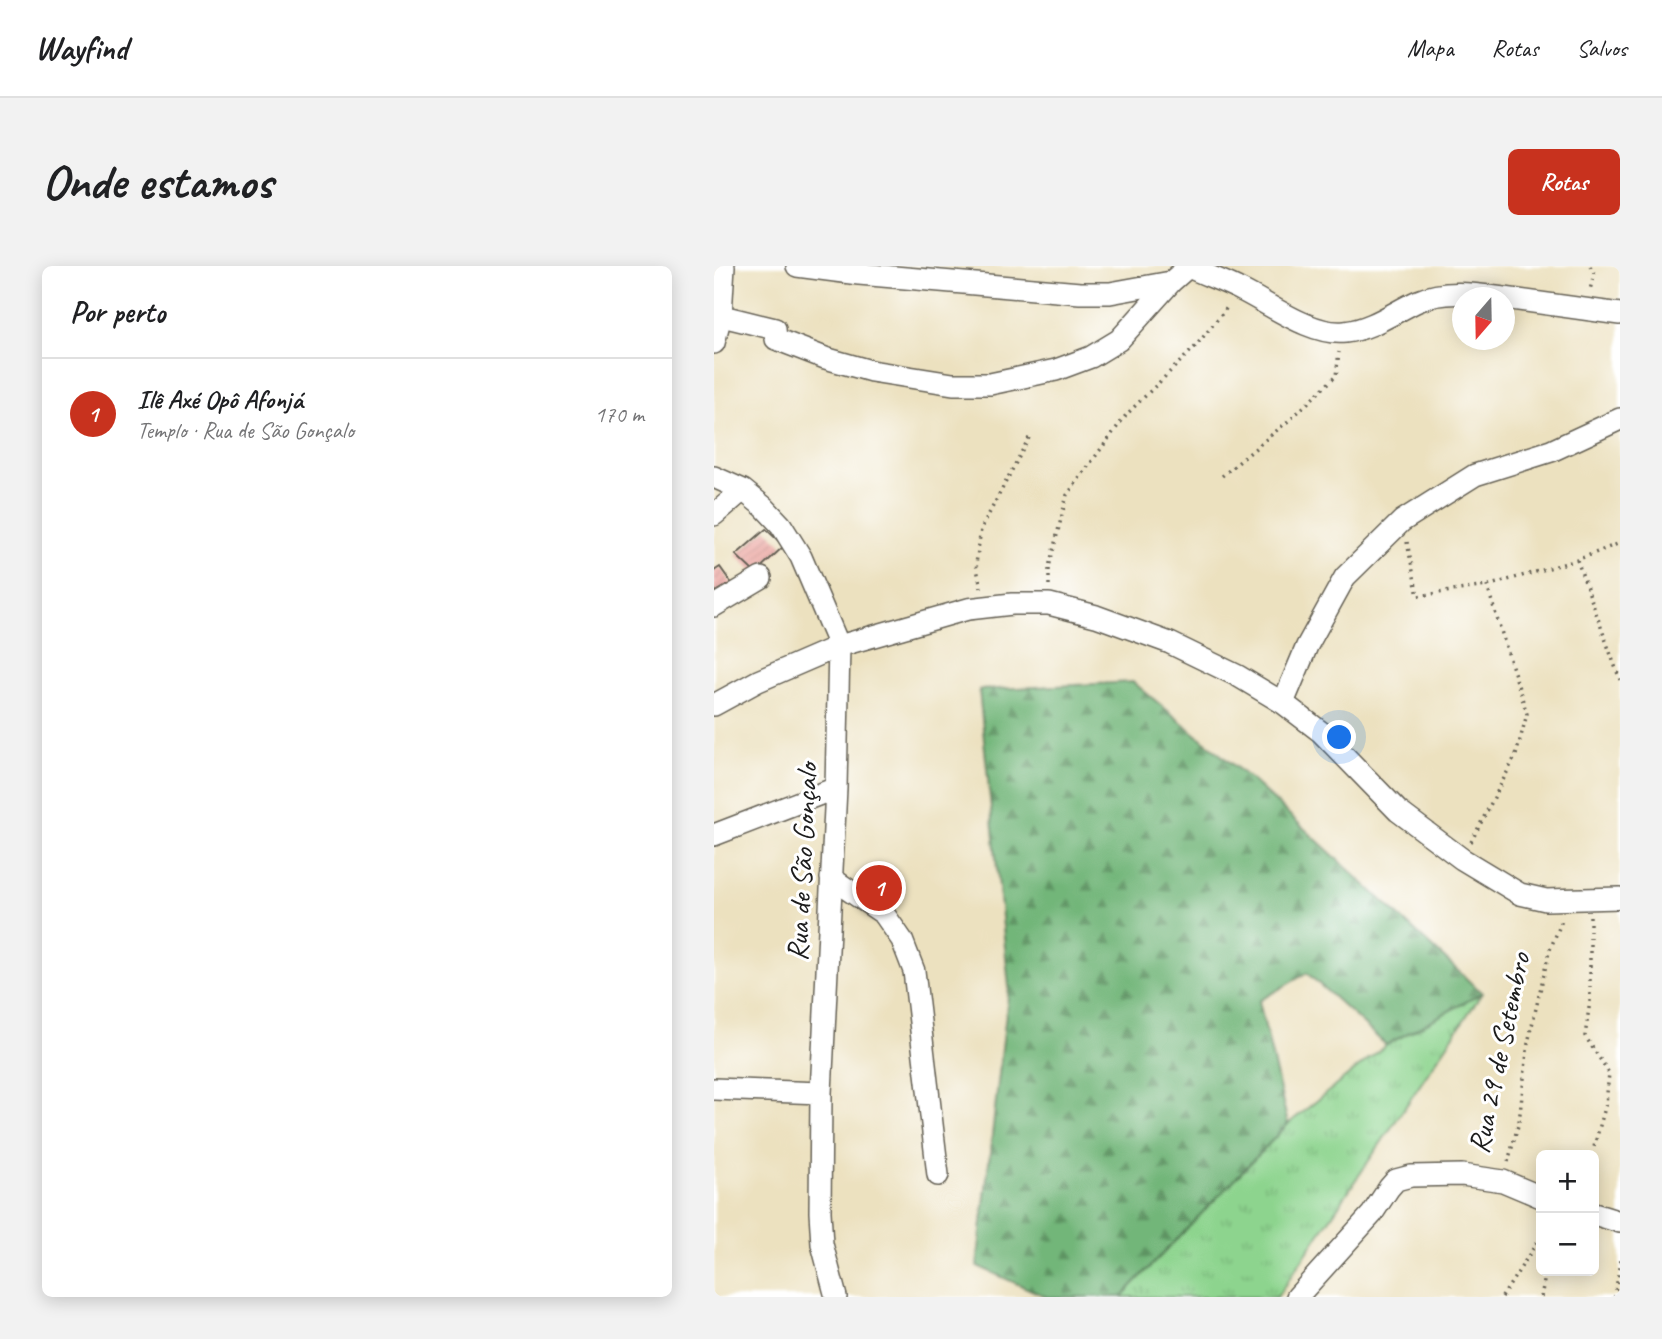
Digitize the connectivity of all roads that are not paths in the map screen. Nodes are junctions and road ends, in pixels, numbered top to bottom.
1 (724, 266) edge
2 (797, 266) edge
3 (1188, 266) edge
4 (1171, 282) junction
5 (1452, 294) edge
6 (1515, 299) edge
7 (1620, 314) edge
8 (717, 315) edge
9 (714, 343) edge
10 (1620, 419) edge
11 (714, 477) edge
12 (743, 490) junction
13 (714, 515) edge
14 (761, 578) dead end
15 (714, 606) edge
16 (839, 646) junction
17 (1283, 703) junction
18 (714, 705) edge
19 (836, 788) junction
20 (714, 835) edge
21 (831, 878) junction
22 (1620, 898) edge
23 (714, 1089) edge
24 (821, 1093) junction
25 (938, 1175) dead end
26 (1536, 1195) edge
27 (1599, 1216) edge
28 (1620, 1223) edge
29 (836, 1297) edge
30 (1297, 1297) edge

1 - 8 street
2 - 4 street
3 - 4 street
3 - 5 street
4 - 8 street
6 - 7 street
8 - 9 street
10 - 17 street
11 - 12 street, Rua de São Gonçalo
12 - 13 street
12 - 16 street, Rua de São Gonçalo
14 - 15 street
16 - 17 street
16 - 18 street
16 - 19 street, Rua de São Gonçalo
17 - 22 street
19 - 20 street
19 - 21 street, Rua de São Gonçalo
21 - 24 street, Rua de São Gonçalo
21 - 25 street
23 - 24 street
24 - 29 street, Rua de São Gonçalo
26 - 30 street, Rua 29 de Setembro
27 - 28 street

